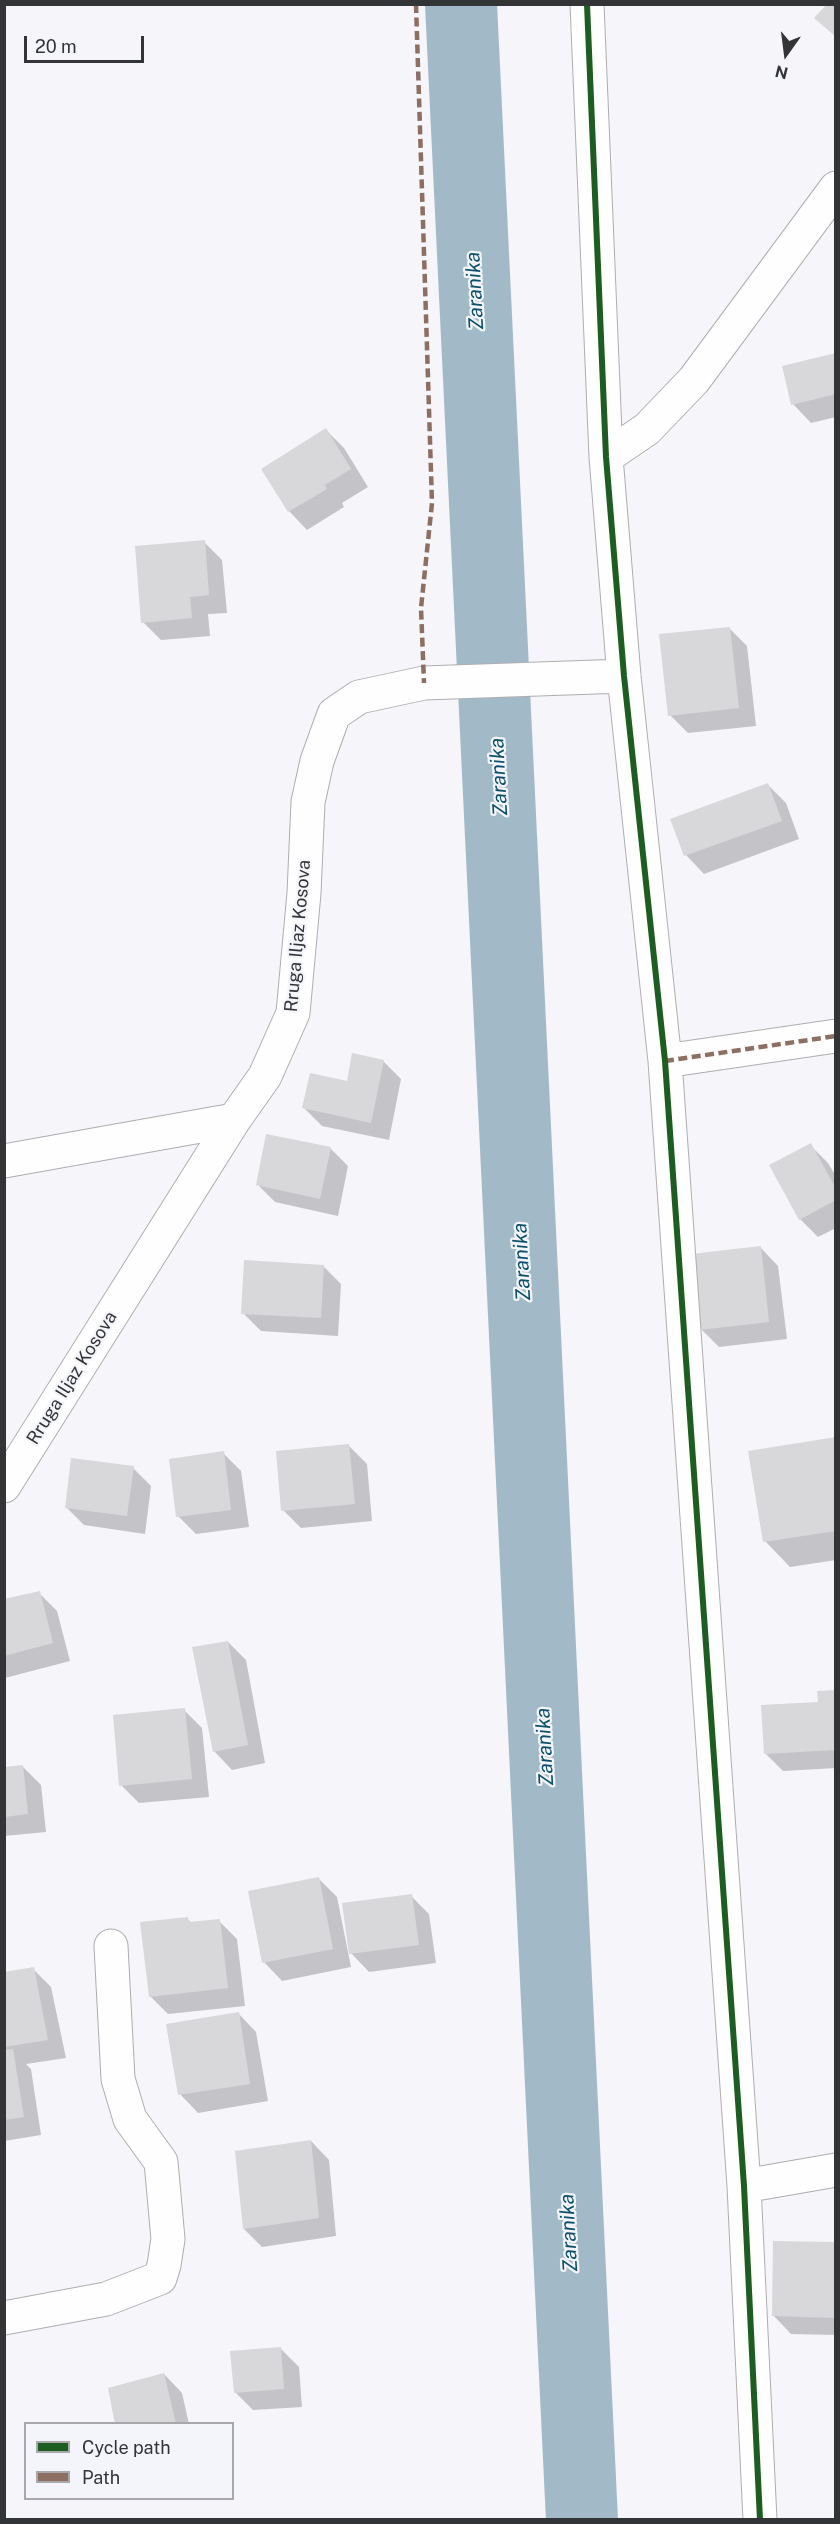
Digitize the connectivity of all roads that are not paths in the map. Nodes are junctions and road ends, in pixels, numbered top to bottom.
1 (587, 4) edge
2 (836, 188) edge
3 (606, 457) junction
4 (624, 676) junction
5 (836, 1036) edge
6 (665, 1061) junction
7 (234, 1120) junction
8 (4, 1161) edge
9 (4, 1486) edge
10 (111, 1946) dead end
11 (836, 2170) edge
12 (744, 2186) junction
13 (4, 2318) edge
14 (760, 2520) edge

1 - 3 street
2 - 3 street
3 - 4 street
4 - 6 street
4 - 7 street, Rruga Iljaz Kosova
5 - 6 street
6 - 12 street
7 - 8 street
7 - 9 street, Rruga Iljaz Kosova
10 - 13 street
11 - 12 street
12 - 14 street

